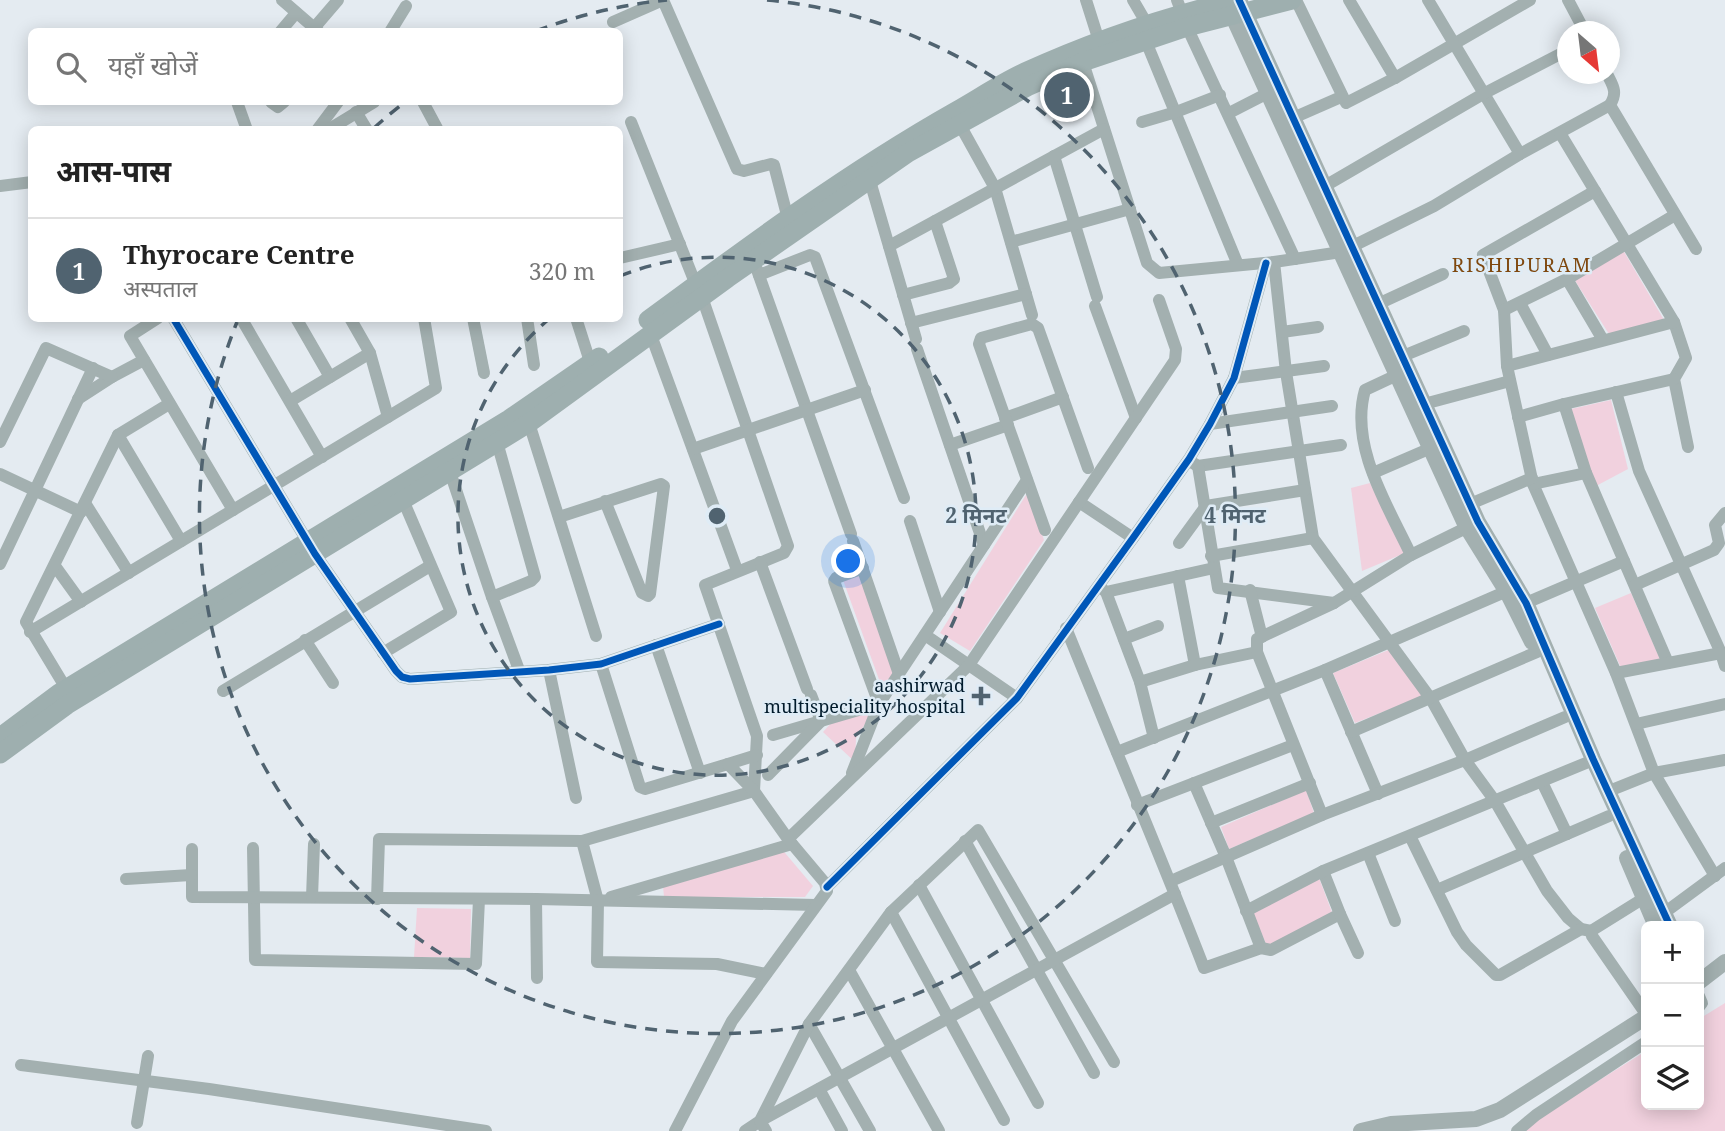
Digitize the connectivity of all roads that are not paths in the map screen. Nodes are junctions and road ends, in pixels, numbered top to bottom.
1 (282, 0) edge
2 (338, 0) edge
3 (663, 0) edge
4 (1086, 0) edge
5 (1133, 0) edge
6 (1294, 0) edge
7 (1349, 0) edge
8 (1428, 0) edge
9 (1530, 0) edge
10 (1568, 0) edge
11 (1510, 5) edge
12 (406, 6) dead end
13 (1236, 6) edge
14 (296, 13) junction
15 (1182, 13) edge
16 (1579, 21) edge
17 (613, 22) dead end
18 (283, 28) edge
19 (315, 28) edge
20 (318, 28) edge
21 (392, 28) edge
22 (1146, 32) junction
23 (1099, 41) junction
24 (1453, 44) junction
25 (1557, 55) edge
26 (1081, 56) junction
27 (1395, 78) junction
28 (1612, 84) edge
29 (1268, 93) junction
30 (1483, 94) junction
31 (1220, 95) junction
32 (1341, 97) junction
33 (238, 105) edge
34 (336, 105) edge
35 (369, 105) edge
36 (425, 105) edge
37 (1610, 105) junction
38 (356, 112) junction
39 (1176, 112) junction
40 (1229, 113) junction
41 (1293, 118) junction
42 (631, 122) dead end
43 (1142, 122) dead end
44 (960, 125) junction
45 (246, 126) edge
46 (320, 126) edge
47 (334, 126) edge
48 (364, 126) edge
49 (436, 126) edge
50 (1104, 129) junction
51 (1560, 132) junction
52 (1520, 154) junction
53 (1054, 156) junction
54 (870, 181) junction
55 (28, 182) edge
56 (0, 186) edge
57 (1325, 186) junction
58 (995, 188) junction
59 (1594, 191) junction
60 (1130, 209) junction
61 (1675, 215) junction
62 (788, 219) junction
63 (935, 221) junction
64 (1075, 224) junction
65 (1011, 242) junction
66 (680, 244) junction
67 (1626, 244) junction
68 (889, 246) junction
69 (1346, 249) junction
70 (1696, 250) dead end
71 (1483, 255) junction
72 (623, 257) edge
73 (1295, 259) junction
74 (1270, 263) junction
75 (1471, 263) dead end
76 (1238, 265) junction
77 (756, 267) junction
78 (1443, 274) dead end
79 (1567, 279) junction
80 (699, 291) junction
81 (1026, 294) junction
82 (903, 295) junction
83 (1159, 300) dead end
84 (1520, 303) junction
85 (1378, 304) junction
86 (1504, 310) junction
87 (1032, 315) dead end
88 (152, 322) edge
89 (175, 322) edge
90 (243, 322) edge
91 (298, 322) edge
92 (352, 322) edge
93 (425, 322) edge
94 (474, 322) edge
95 (528, 322) edge
96 (577, 322) edge
97 (1674, 322) junction
98 (911, 323) junction
99 (1318, 327) dead end
100 (1464, 331) dead end
101 (1282, 332) junction
102 (651, 335) junction
103 (1603, 340) junction
104 (370, 353) junction
105 (1548, 355) junction
106 (1403, 356) junction
107 (144, 360) junction
108 (534, 365) dead end
109 (1324, 366) dead end
110 (1507, 366) junction
111 (93, 368) junction
112 (593, 370) junction
113 (1286, 372) junction
114 (484, 373) dead end
115 (1397, 375) junction
116 (112, 377) junction
117 (330, 377) junction
118 (1234, 377) junction
119 (1674, 379) junction
120 (1510, 381) junction
121 (864, 390) junction
122 (1616, 392) junction
123 (1063, 397) junction
124 (78, 399) junction
125 (290, 401) junction
126 (169, 404) junction
127 (1424, 404) junction
128 (1564, 404) junction
129 (1332, 405) dead end
130 (807, 410) junction
131 (1292, 412) junction
132 (388, 417) junction
133 (1518, 417) junction
134 (1136, 418) junction
135 (1006, 422) junction
136 (529, 423) junction
137 (1210, 424) junction
138 (749, 430) junction
139 (118, 435) junction
140 (0, 442) edge
141 (497, 442) junction
142 (1341, 444) dead end
143 (950, 445) junction
144 (1688, 447) dead end
145 (693, 449) junction
146 (1431, 449) junction
147 (1298, 450) junction
148 (322, 457) junction
149 (1193, 462) junction
150 (1088, 468) dead end
151 (450, 472) junction
152 (1586, 472) junction
153 (1373, 473) junction
154 (0, 474) edge
155 (1027, 480) junction
156 (1533, 481) junction
157 (274, 486) junction
158 (1305, 490) junction
159 (34, 491) junction
160 (904, 498) dead end
161 (402, 500) junction
162 (605, 500) junction
163 (1079, 502) junction
164 (1470, 504) junction
165 (1206, 506) junction
166 (83, 508) junction
167 (233, 510) junction
168 (1725, 513) edge
169 (559, 517) junction
170 (910, 521) dead end
171 (1472, 524) junction
172 (1045, 530) dead end
173 (1133, 538) junction
174 (1312, 538) junction
175 (181, 541) junction
176 (1180, 543) dead end
177 (984, 545) junction
178 (311, 548) junction
179 (1411, 555) junction
180 (1624, 561) junction
181 (760, 562) junction
182 (1213, 562) junction
183 (1681, 563) junction
184 (0, 564) edge
185 (55, 566) junction
186 (430, 566) junction
187 (863, 568) junction
188 (737, 570) junction
189 (129, 573) junction
190 (1178, 576) junction
191 (1577, 581) junction
192 (1635, 584) junction
193 (1103, 589) junction
194 (1512, 589) junction
195 (1250, 590) junction
196 (1352, 590) junction
197 (492, 597) junction
198 (81, 602) junction
199 (1334, 603) junction
200 (1526, 603) junction
201 (355, 610) junction
202 (940, 612) junction
203 (719, 624) junction
204 (1158, 626) dead end
205 (1066, 628) junction
206 (30, 632) junction
207 (925, 635) junction
208 (596, 636) dead end
209 (1262, 637) junction
210 (1124, 639) junction
211 (305, 640) junction
212 (1392, 643) junction
213 (656, 645) junction
214 (1257, 652) junction
215 (1537, 652) junction
216 (383, 653) junction
217 (1723, 660) edge
218 (1668, 663) junction
219 (601, 664) junction
220 (1195, 665) junction
221 (969, 666) junction
222 (519, 670) junction
223 (549, 670) junction
224 (1325, 670) junction
225 (1616, 673) junction
226 (899, 674) junction
227 (332, 682) dead end
228 (1140, 682) junction
229 (223, 691) dead end
230 (1272, 692) junction
231 (70, 695) junction
232 (1017, 698) junction
233 (1431, 699) junction
234 (879, 704) junction
235 (1725, 704) edge
236 (1565, 717) junction
237 (821, 721) junction
238 (1636, 724) junction
239 (1352, 732) junction
240 (773, 735) dead end
241 (0, 737) edge
242 (1154, 738) junction
243 (1293, 745) junction
244 (1117, 752) junction
245 (0, 754) edge
246 (757, 755) junction
247 (1465, 760) junction
248 (1725, 760) edge
249 (1586, 763) junction
250 (729, 764) junction
251 (700, 773) junction
252 (1654, 773) junction
253 (768, 775) dead end
254 (850, 778) junction
255 (1542, 782) junction
256 (1194, 783) junction
257 (1310, 783) junction
258 (1609, 790) junction
259 (754, 791) junction
260 (1378, 794) junction
261 (576, 797) dead end
262 (1495, 801) junction
263 (1137, 805) junction
264 (1322, 815) junction
265 (1609, 816) junction
266 (1212, 823) junction
267 (1567, 834) junction
268 (1410, 836) junction
269 (582, 841) junction
270 (790, 842) junction
271 (965, 842) junction
272 (314, 844) dead end
273 (253, 848) dead end
274 (192, 849) dead end
275 (1525, 852) junction
276 (1368, 853) junction
277 (1226, 857) junction
278 (1323, 871) junction
279 (1720, 872) edge
280 (191, 875) junction
281 (126, 879) dead end
282 (919, 885) junction
283 (827, 887) junction
284 (1173, 888) junction
285 (1437, 890) junction
286 (312, 897) junction
287 (253, 898) junction
288 (1644, 898) junction
289 (377, 899) junction
290 (479, 899) junction
291 (536, 899) junction
292 (598, 901) junction
293 (816, 905) junction
294 (1247, 911) junction
295 (891, 912) junction
296 (1340, 914) junction
297 (1662, 921) edge
298 (1663, 921) edge
299 (1664, 921) edge
300 (1395, 922) dead end
301 (1586, 930) junction
302 (1261, 948) junction
303 (1358, 953) dead end
304 (1055, 961) junction
305 (1725, 962) edge
306 (849, 970) junction
307 (1035, 970) junction
308 (766, 974) junction
309 (537, 978) dead end
310 (1704, 978) edge
311 (981, 999) junction
312 (1641, 1009) edge
313 (948, 1017) junction
314 (1641, 1019) edge
315 (809, 1024) junction
316 (1641, 1045) edge
317 (893, 1047) junction
318 (148, 1056) dead end
319 (1114, 1062) dead end
320 (21, 1065) dead end
321 (1094, 1073) dead end
322 (840, 1078) junction
323 (144, 1082) junction
324 (819, 1089) junction
325 (1038, 1103) dead end
326 (1004, 1120) dead end
327 (137, 1123) dead end
328 (764, 1126) edge
329 (472, 1130) edge
330 (486, 1131) edge
331 (675, 1131) edge
332 (746, 1131) edge
333 (842, 1131) edge
334 (870, 1131) edge
335 (939, 1131) edge
336 (1361, 1131) edge
337 (1517, 1131) edge

1 - 14 street
2 - 20 street
3 - 17 street
3 - 62 street
4 - 23 street
5 - 22 street
6 - 13 main road
6 - 32 street
7 - 27 street
8 - 24 street
9 - 11 street
10 - 16 street
11 - 24 street
12 - 21 street
13 - 15 main road
13 - 29 street
13 - 41 street
14 - 18 street
14 - 19 street
15 - 22 main road
15 - 31 street
22 - 23 main road
22 - 26 main road
22 - 39 street
23 - 26 main road
24 - 27 street
24 - 30 street
25 - 30 street
26 - 44 main road
26 - 50 street
26 - 62 main road
27 - 32 street
28 - 37 street
29 - 40 street
29 - 69 street
30 - 52 street
30 - 57 street
31 - 39 street
31 - 40 street
32 - 41 street
33 - 45 street
34 - 46 street
35 - 38 street
36 - 49 street
37 - 51 street
37 - 61 street
38 - 47 street
38 - 48 street
39 - 43 street
39 - 76 street
40 - 73 street
41 - 57 street
42 - 66 street
44 - 54 main road
44 - 58 street
50 - 53 street
50 - 60 street
51 - 52 street
51 - 59 street
52 - 69 street
53 - 58 street
53 - 64 street
54 - 68 street
54 - 77 main road
55 - 56 street
57 - 69 street
58 - 63 street
58 - 65 street
59 - 67 street
59 - 71 street
60 - 64 street
60 - 76 street
61 - 67 street
61 - 70 street
62 - 80 main road
63 - 68 street
63 - 82 street
64 - 65 street
64 - 134 street
65 - 81 street
66 - 72 street
66 - 80 street
67 - 79 street
67 - 97 street
68 - 82 street
69 - 73 street
69 - 85 street
69 - 115 street
71 - 75 street
71 - 86 street
73 - 74 street
74 - 76 street
74 - 101 street
74 - 118 street
77 - 80 main road
77 - 121 street
77 - 130 street
78 - 85 street
79 - 84 street
79 - 103 street
80 - 102 main road
80 - 112 main road
80 - 138 street
81 - 87 street
81 - 98 street
82 - 98 street
83 - 134 street
84 - 86 street
84 - 105 street
85 - 106 street
86 - 110 street
88 - 107 street
89 - 157 street
90 - 125 street
91 - 117 street
92 - 104 street
93 - 132 street
94 - 114 street
95 - 108 street
96 - 112 street
97 - 103 street
97 - 119 street
98 - 143 street
99 - 101 street
100 - 106 street
101 - 113 street
102 - 112 main road
102 - 145 street
103 - 105 street
104 - 117 street
104 - 132 street
105 - 110 street
106 - 127 street
107 - 116 street
107 - 126 street
109 - 113 street
110 - 120 street
111 - 116 street
111 - 124 street
111 - 140 street
112 - 136 main road
112 - 178 main road
113 - 118 street
113 - 131 street
115 - 146 street
115 - 153 street
116 - 124 street
117 - 125 street
118 - 137 street
119 - 122 street
119 - 144 street
120 - 127 street
120 - 133 street
121 - 130 street
121 - 160 street
122 - 128 street
122 - 183 street
123 - 135 street
123 - 135 street
123 - 150 street
124 - 159 street
125 - 148 street
126 - 139 street
126 - 167 street
127 - 164 street
128 - 133 street
128 - 152 street
129 - 131 street
130 - 138 street
130 - 187 street
131 - 137 street
131 - 147 street
132 - 148 street
133 - 156 street
134 - 163 street
135 - 143 street
135 - 155 street
136 - 141 main road
136 - 169 street
137 - 149 street
138 - 145 street
138 - 181 street
139 - 166 street
139 - 175 street
141 - 151 main road
141 - 197 street
142 - 147 street
143 - 177 street
145 - 188 street
146 - 153 street
146 - 171 street
147 - 149 street
147 - 158 street
148 - 157 street
149 - 165 street
149 - 173 street
151 - 161 main road
151 - 197 street
152 - 156 street
152 - 180 street
153 - 179 street
154 - 159 street
155 - 172 street
155 - 177 street
156 - 164 street
156 - 191 street
157 - 167 street
157 - 178 street
158 - 165 street
158 - 174 street
159 - 166 street
159 - 184 street
161 - 178 main road
161 - 186 street
162 - 162 street
162 - 169 street
163 - 173 street
163 - 221 street
164 - 171 street
165 - 176 street
165 - 182 street
166 - 185 street
166 - 189 street
167 - 175 street
168 - 183 street
169 - 208 street
170 - 202 street
171 - 179 street
171 - 194 street
173 - 193 street
174 - 182 street
174 - 196 street
175 - 189 street
177 - 202 street
178 - 201 street
178 - 231 main road
179 - 196 street
180 - 191 street
180 - 192 street
181 - 188 street
181 - 237 street
182 - 190 street
182 - 195 street
183 - 192 street
183 - 217 street
185 - 198 street
185 - 206 street
186 - 201 street
186 - 216 street
187 - 226 street
187 - 234 street
188 - 203 street
189 - 198 street
190 - 193 street
190 - 220 street
191 - 200 street
191 - 225 street
192 - 218 street
193 - 205 street
193 - 210 street
194 - 200 street
194 - 212 street
194 - 215 street
195 - 199 street
195 - 209 street
196 - 199 street
196 - 212 street
197 - 222 street
198 - 206 street
199 - 209 street
200 - 258 street
201 - 211 street
201 - 216 street
202 - 207 street
203 - 213 street
203 - 246 street
204 - 210 street
205 - 232 street
205 - 244 street
206 - 231 street
207 - 221 street
207 - 226 street
209 - 214 street
210 - 228 street
211 - 227 street
211 - 229 street
212 - 224 street
212 - 233 street
213 - 219 street
213 - 251 street
214 - 220 street
214 - 230 street
215 - 233 street
215 - 236 street
216 - 222 street
217 - 218 street
218 - 225 street
219 - 223 street
219 - 251 street
220 - 228 street
221 - 232 street
221 - 254 street
222 - 223 street
223 - 261 street
224 - 230 street
224 - 239 street
225 - 238 street
226 - 234 street
228 - 242 street
230 - 242 street
230 - 243 street
231 - 241 main road
231 - 245 main road
232 - 283 street
233 - 239 street
233 - 247 street
234 - 237 street
234 - 254 street
235 - 238 street
236 - 247 street
236 - 249 street
237 - 240 street
237 - 253 street
238 - 252 street
239 - 260 street
242 - 244 street
243 - 256 street
243 - 257 street
244 - 263 street
246 - 250 street
246 - 259 street
247 - 260 street
247 - 262 street
248 - 252 street
249 - 255 street
249 - 265 street
250 - 251 street
250 - 259 street
252 - 258 street
252 - 279 street
254 - 270 street
255 - 262 street
255 - 267 street
256 - 263 street
256 - 266 street
257 - 264 street
257 - 266 street
258 - 298 street
259 - 269 street
259 - 270 street
260 - 264 street
262 - 268 street
262 - 275 street
263 - 284 street
264 - 277 street
265 - 267 street
265 - 288 street
266 - 277 street
267 - 275 street
268 - 276 street
268 - 285 street
269 - 289 street
269 - 292 street
270 - 283 street
270 - 292 street
271 - 282 street
271 - 304 street
271 - 307 street
272 - 286 street
273 - 287 street
274 - 280 street
275 - 285 street
275 - 301 street
276 - 278 street
276 - 300 street
277 - 284 street
277 - 294 street
278 - 294 street
278 - 296 street
279 - 299 street
280 - 281 street
280 - 287 street
282 - 295 street
282 - 311 street
283 - 293 street
284 - 302 street
284 - 304 street
285 - 301 street
286 - 287 street
286 - 289 street
287 - 290 street
288 - 297 street
288 - 301 street
289 - 290 street
290 - 291 street
291 - 292 street
291 - 309 street
292 - 293 street
292 - 308 street
293 - 308 street
294 - 302 street
295 - 306 street
295 - 313 street
296 - 302 street
296 - 303 street
301 - 312 street
304 - 307 street
304 - 319 street
305 - 310 street
306 - 315 street
306 - 317 street
307 - 311 street
307 - 321 street
308 - 331 street
311 - 313 street
311 - 325 street
313 - 317 street
313 - 326 street
314 - 336 street
315 - 322 street
315 - 328 street
316 - 337 street
317 - 322 street
317 - 335 street
318 - 323 street
320 - 323 street
322 - 324 street
322 - 334 street
323 - 327 street
323 - 329 street
324 - 328 street
324 - 333 street
328 - 332 street
329 - 330 street

